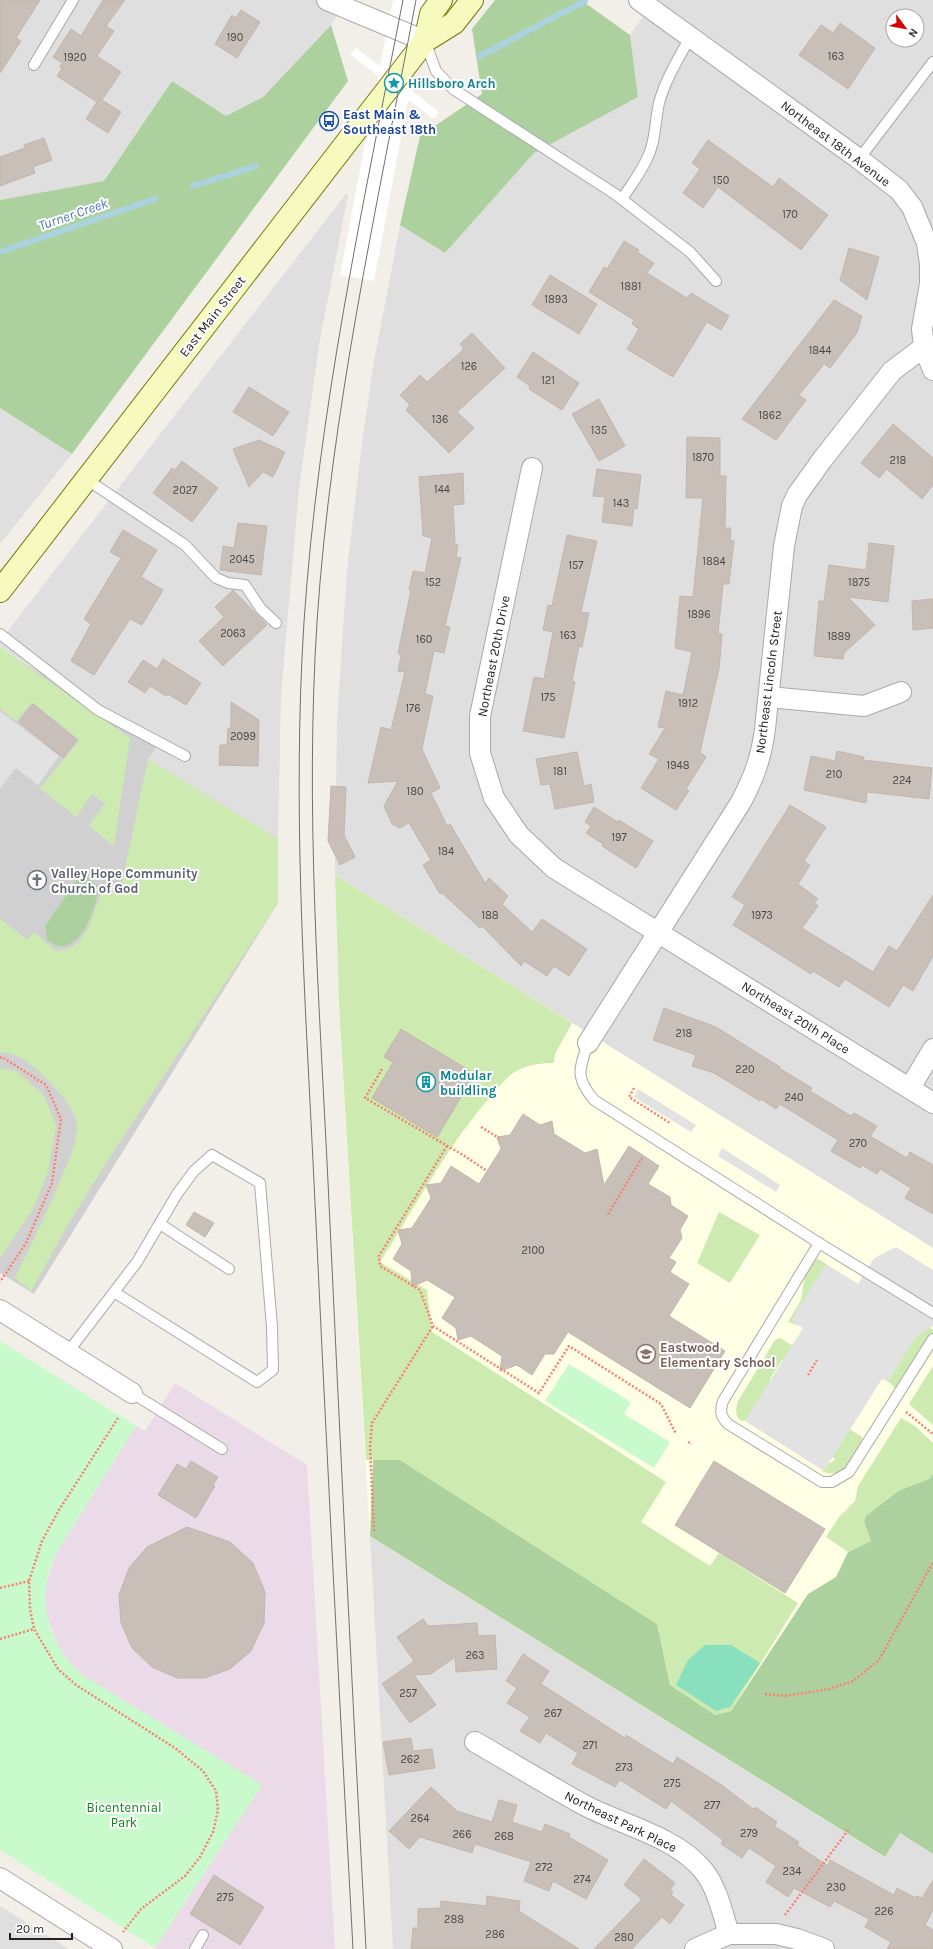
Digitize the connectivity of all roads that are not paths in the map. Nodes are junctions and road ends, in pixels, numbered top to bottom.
1 (73, 0) edge
2 (327, 0) edge
3 (441, 0) edge
4 (472, 0) edge
5 (639, 0) edge
6 (690, 37) junction
7 (425, 42) junction
8 (933, 62) edge
9 (34, 65) dead end
10 (859, 159) junction
11 (622, 199) junction
12 (926, 221) edge
13 (716, 281) dead end
14 (924, 347) junction
15 (933, 370) edge
16 (532, 468) dead end
17 (86, 479) junction
18 (0, 591) edge
19 (276, 623) dead end
20 (0, 634) edge
21 (902, 692) dead end
22 (769, 697) junction
23 (185, 756) dead end
24 (658, 932) junction
25 (588, 1043) joint
26 (933, 1049) edge
27 (910, 1088) junction
28 (933, 1103) edge
29 (160, 1224) junction
30 (819, 1243) junction
31 (229, 1269) dead end
32 (114, 1292) junction
33 (0, 1310) edge
34 (933, 1313) edge
35 (933, 1339) edge
36 (68, 1352) junction
37 (132, 1393) joint
38 (222, 1449) dead end
39 (475, 1742) dead end
40 (0, 1878) edge
41 (729, 1934) junction
42 (203, 1935) dead end
43 (118, 1941) edge
44 (195, 1949) edge
45 (695, 1949) edge
46 (824, 1949) edge

1 - 9 lane
2 - 7 street
3 - 7 main road, East Main Street
4 - 7 main road, East Main Street
5 - 6 street, Northeast 18th Avenue
6 - 10 street, Northeast 18th Avenue
6 - 11 lane
7 - 11 lane
7 - 17 main road, East Main Street
8 - 10 lane
10 - 12 street, Northeast 18th Avenue
11 - 13 lane
12 - 14 street, Northeast 18th Avenue
14 - 15 street, Northeast 18th Avenue
14 - 22 street, Northeast Lincoln Street
16 - 24 street, Northeast 20th Drive
17 - 18 main road, East Main Street
17 - 19 lane
20 - 23 lane
21 - 22 street
22 - 24 street, Northeast Lincoln Street
24 - 25 street, Northeast Lincoln Street
24 - 27 street, Northeast 20th Place
25 - 30 lane
26 - 27 street
27 - 28 street, Northeast 20th Place
29 - 31 lane
29 - 32 lane
29 - 32 lane
30 - 34 lane
30 - 35 lane
32 - 36 lane
33 - 36 street
36 - 37 street
37 - 38 lane
39 - 41 street, Northeast Park Place
40 - 43 street
41 - 45 street
41 - 46 street
42 - 44 lane

